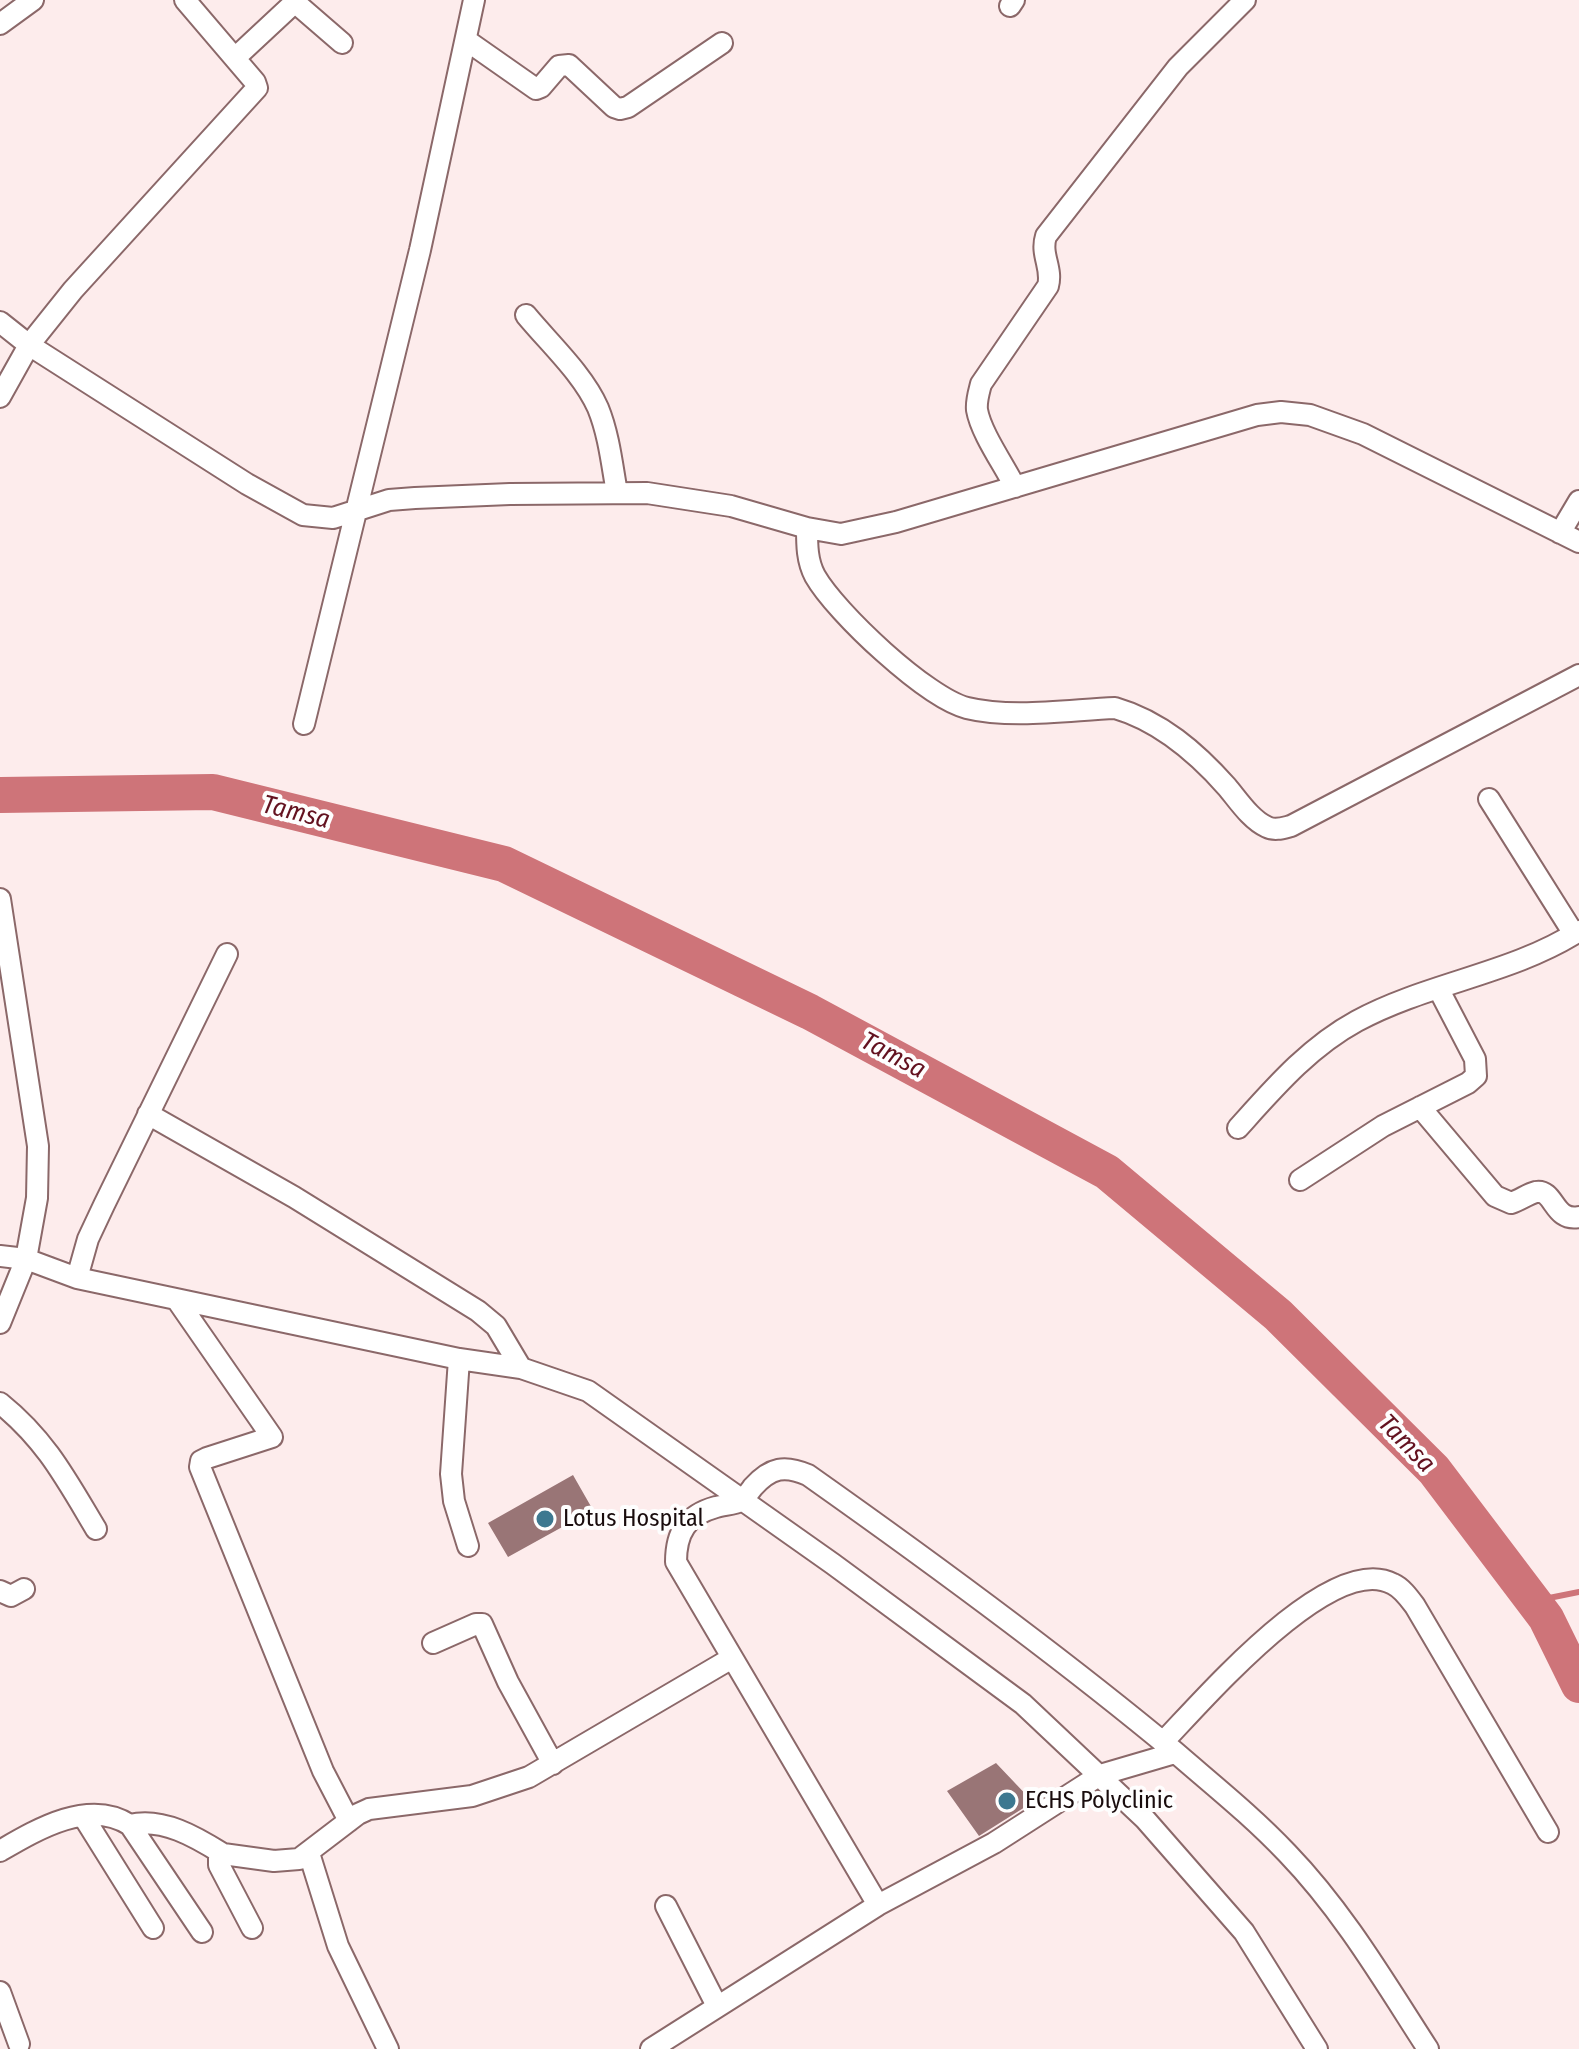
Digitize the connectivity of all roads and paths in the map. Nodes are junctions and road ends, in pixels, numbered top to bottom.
1 (33, 0) edge
2 (185, 0) edge
3 (474, 0) edge
4 (1245, 0) edge
5 (0, 24) edge
6 (466, 40) junction
7 (342, 43) dead end
8 (722, 43) dead end
9 (235, 58) junction
10 (526, 315) dead end
11 (0, 322) edge
12 (29, 345) junction
13 (0, 397) edge
14 (1015, 487) junction
15 (617, 493) junction
16 (1579, 501) edge
17 (356, 512) junction
18 (807, 528) junction
19 (1560, 533) junction
20 (1579, 542) edge
21 (1579, 675) edge
22 (304, 724) dead end
23 (1489, 799) dead end
24 (0, 899) edge
25 (1576, 932) edge
26 (227, 954) dead end
27 (1438, 988) junction
28 (1420, 1107) junction
29 (148, 1114) junction
30 (1238, 1128) dead end
31 (1300, 1180) dead end
32 (1579, 1217) edge
33 (0, 1256) edge
34 (26, 1259) junction
35 (77, 1278) junction
36 (177, 1300) junction
37 (0, 1323) edge
38 (459, 1359) junction
39 (521, 1368) junction
40 (0, 1403) edge
41 (741, 1501) junction
42 (96, 1529) dead end
43 (468, 1546) dead end
44 (24, 1589) dead end
45 (0, 1591) edge
46 (433, 1643) dead end
47 (732, 1658) junction
48 (1169, 1747) junction
49 (553, 1764) junction
50 (1100, 1775) junction
51 (83, 1816) junction
52 (349, 1821) junction
53 (130, 1825) junction
54 (1548, 1832) dead end
55 (0, 1851) edge
56 (309, 1853) junction
57 (223, 1854) junction
58 (878, 1905) junction
59 (666, 1906) dead end
60 (153, 1928) dead end
61 (252, 1928) dead end
62 (202, 1932) dead end
63 (0, 1992) edge
64 (717, 2006) junction
65 (19, 2044) dead end
66 (388, 2049) edge
67 (651, 2049) edge
68 (1317, 2049) edge
69 (1428, 2049) edge

1 - 5 street
2 - 9 street
3 - 6 street
4 - 14 street
6 - 8 street
6 - 17 street
7 - 9 street
9 - 12 street
10 - 15 street
11 - 12 street
12 - 13 street
12 - 17 street
14 - 18 street
14 - 19 street
15 - 17 street
15 - 18 street
16 - 19 street
17 - 22 street
18 - 21 street
19 - 20 street
23 - 25 street
24 - 34 street
25 - 27 street
26 - 29 street
27 - 28 street
27 - 30 street
28 - 31 street
28 - 32 street
29 - 35 street
29 - 39 street
33 - 34 street
34 - 35 street
34 - 37 street
35 - 36 street
36 - 38 street
36 - 52 street
38 - 39 street
38 - 43 street
39 - 41 street
40 - 42 street
41 - 47 street
41 - 48 street
41 - 50 street
44 - 45 street
46 - 49 street
47 - 49 street
47 - 58 street
48 - 50 street
48 - 54 street
48 - 69 street
49 - 52 street
50 - 58 street
50 - 68 street
51 - 53 street
51 - 55 street
51 - 60 street
52 - 56 street
53 - 57 street
53 - 62 street
56 - 57 street
56 - 66 street
57 - 61 street
58 - 64 street
59 - 64 street
63 - 65 street
64 - 67 street

